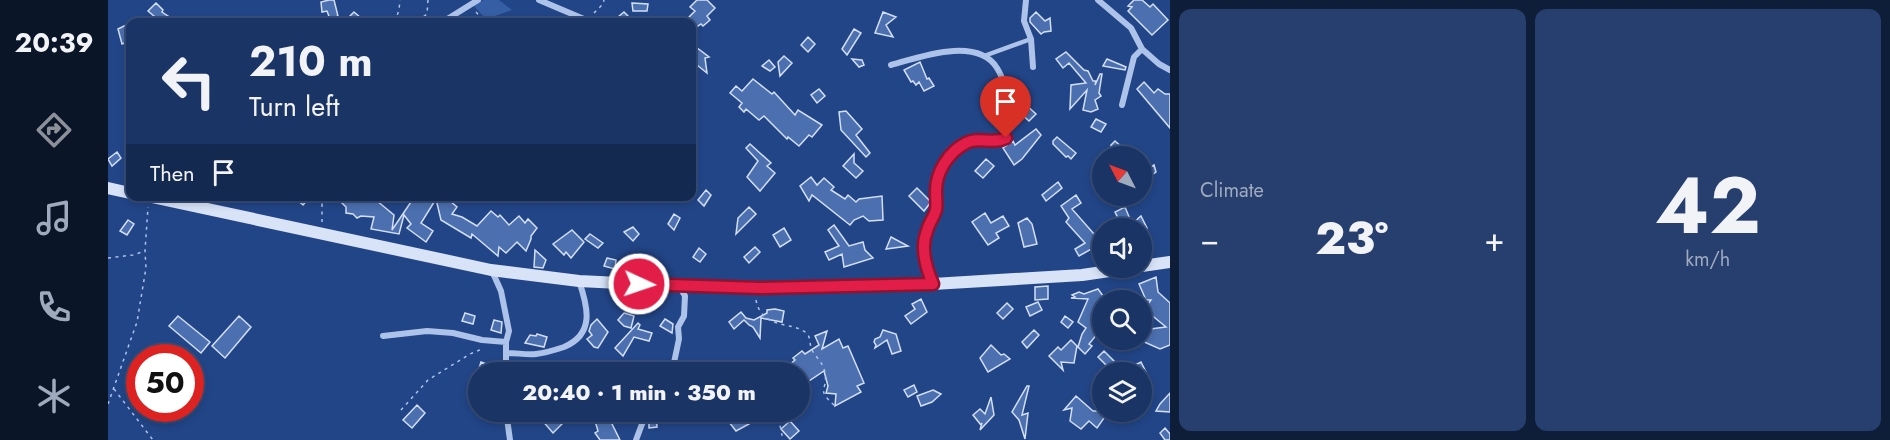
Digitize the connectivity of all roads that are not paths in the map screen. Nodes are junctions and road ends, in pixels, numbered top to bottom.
1 (478, 0) edge
2 (539, 0) edge
3 (1026, 0) edge
4 (1098, 0) edge
5 (449, 18) edge
6 (580, 18) edge
7 (1031, 39) junction
8 (1142, 49) junction
9 (984, 56) junction
10 (891, 65) dead end
11 (1034, 67) dead end
12 (1170, 69) edge
13 (1122, 105) dead end
14 (108, 188) edge
15 (126, 192) edge
16 (167, 201) edge
17 (1170, 262) edge
18 (1152, 265) edge
19 (492, 270) junction
20 (1092, 274) edge
21 (579, 281) junction
22 (933, 284) junction
23 (680, 286) junction
24 (383, 336) dead end
25 (506, 342) junction
26 (508, 353) junction
27 (507, 362) edge
28 (674, 362) edge
29 (508, 422) edge
30 (643, 422) edge
31 (510, 440) edge
32 (636, 440) edge

1 - 5 street
2 - 6 street
3 - 7 street
4 - 8 street
7 - 9 lane
7 - 11 street
8 - 12 street
8 - 13 street
9 - 10 street
9 - 22 street
14 - 15 main road
16 - 19 main road
17 - 18 main road
19 - 21 main road
19 - 25 street
20 - 22 main road
21 - 23 main road
21 - 26 street
22 - 23 main road
23 - 28 street
24 - 25 street
25 - 26 street
26 - 27 street
29 - 31 street
30 - 32 street

